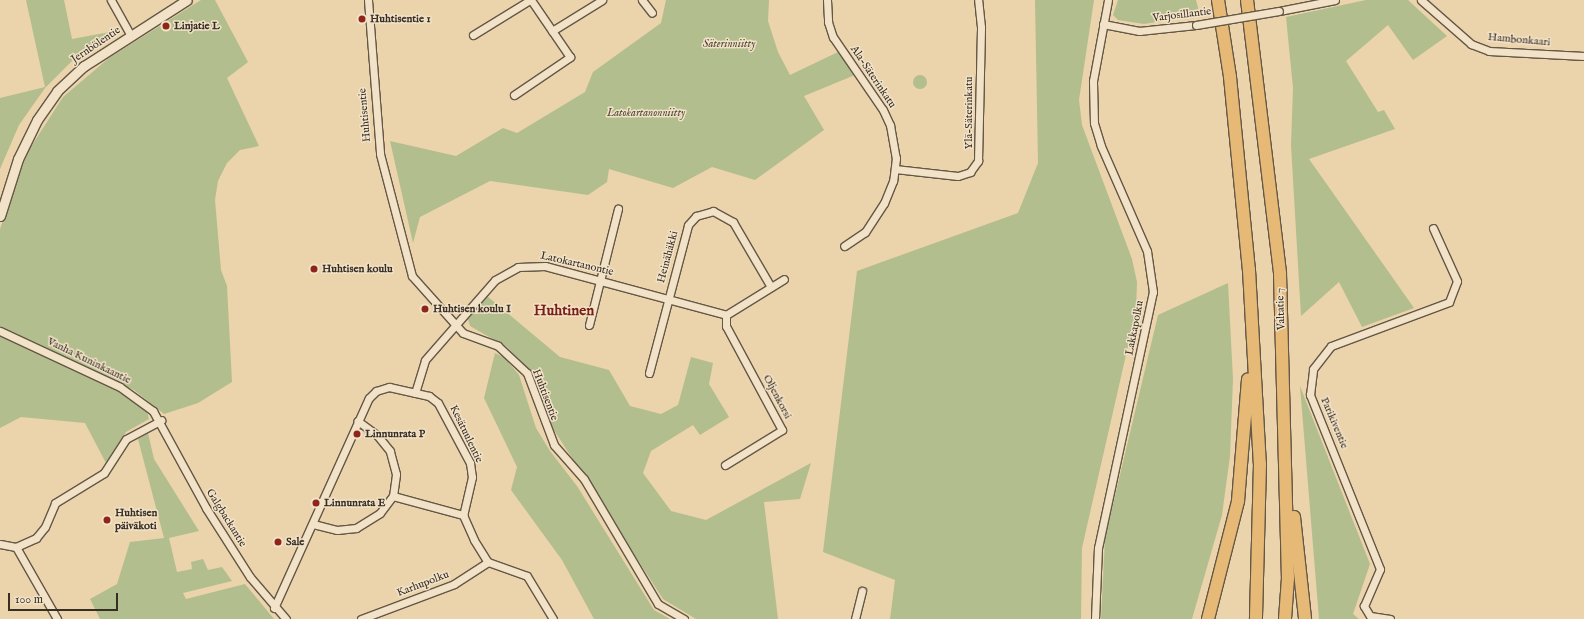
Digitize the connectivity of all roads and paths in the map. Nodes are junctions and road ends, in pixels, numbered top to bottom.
1 (111, 0) edge
2 (188, 0) edge
3 (368, 0) edge
4 (530, 0) edge
5 (602, 0) edge
6 (642, 0) edge
7 (828, 0) edge
8 (978, 0) edge
9 (1108, 0) edge
10 (1218, 0) edge
11 (1247, 0) edge
12 (1335, 0) edge
13 (1421, 0) edge
14 (652, 13) dead end
15 (1103, 24) junction
16 (552, 31) junction
17 (473, 35) dead end
18 (131, 36) junction
19 (1584, 56) edge
20 (514, 94) dead end
21 (895, 169) junction
22 (618, 209) dead end
23 (0, 216) edge
24 (1433, 228) dead end
25 (844, 246) dead end
26 (1249, 270) junction
27 (784, 279) dead end
28 (600, 281) junction
29 (771, 287) junction
30 (668, 299) junction
31 (726, 314) junction
32 (589, 325) dead end
33 (456, 326) junction
34 (0, 331) edge
35 (649, 373) dead end
36 (415, 393) junction
37 (161, 420) junction
38 (358, 421) junction
39 (1285, 438) junction
40 (726, 465) dead end
41 (392, 496) junction
42 (463, 515) junction
43 (312, 524) junction
44 (0, 544) edge
45 (16, 547) junction
46 (488, 562) junction
47 (862, 591) dead end
48 (274, 608) junction
49 (57, 619) edge
50 (286, 619) edge
51 (362, 619) edge
52 (553, 619) edge
53 (684, 619) edge
54 (855, 619) edge
55 (1095, 619) edge
56 (1208, 619) edge
57 (1256, 619) edge
58 (1285, 619) edge
59 (1305, 619) edge
60 (1390, 619) edge

1 - 18 street
2 - 18 street, Jernbölentie
3 - 33 street, Huhtisentie
4 - 16 street
4 - 17 street
5 - 16 street
6 - 14 street
7 - 21 street, Ala-Säterinkatu
8 - 21 street, Ylä-Säterinkatu
9 - 15 street, Lakkapolku
10 - 26 highway
11 - 39 highway, Valtatie 7
12 - 15 street, Varjosillantie, bridge
13 - 19 street, Hambonkaari
15 - 55 street, Lakkapolku
16 - 20 street
18 - 23 street, Jernbölentie
21 - 25 street, Ala-Säterinkatu
22 - 28 street
24 - 60 street, Parikiventie
26 - 56 highway
26 - 57 highway
27 - 29 street
28 - 30 street, Latokartanontie
28 - 32 street
28 - 33 street, Latokartanontie
29 - 30 street, Heinähäkki
29 - 31 street
30 - 31 street, Latokartanontie
30 - 35 street, Heinähäkki
31 - 40 street, Oljenkorsi
33 - 36 street, Latokartanontie
33 - 53 street, Huhtisentie
34 - 37 street, Vanha Kuninkaantie
36 - 38 street, Kesätuulentie
36 - 42 street, Kesätuulentie
37 - 45 street
37 - 48 street, Galgbackantie
38 - 41 street
38 - 43 street, Kesätuulentie
39 - 58 highway, Valtatie 7
39 - 59 highway
41 - 42 street
41 - 43 street
42 - 46 street
43 - 48 street, Kesätuulentie
44 - 45 street
45 - 49 street
46 - 51 street, Karhupolku
46 - 52 street
47 - 54 street
48 - 50 street, Galgbackantie

